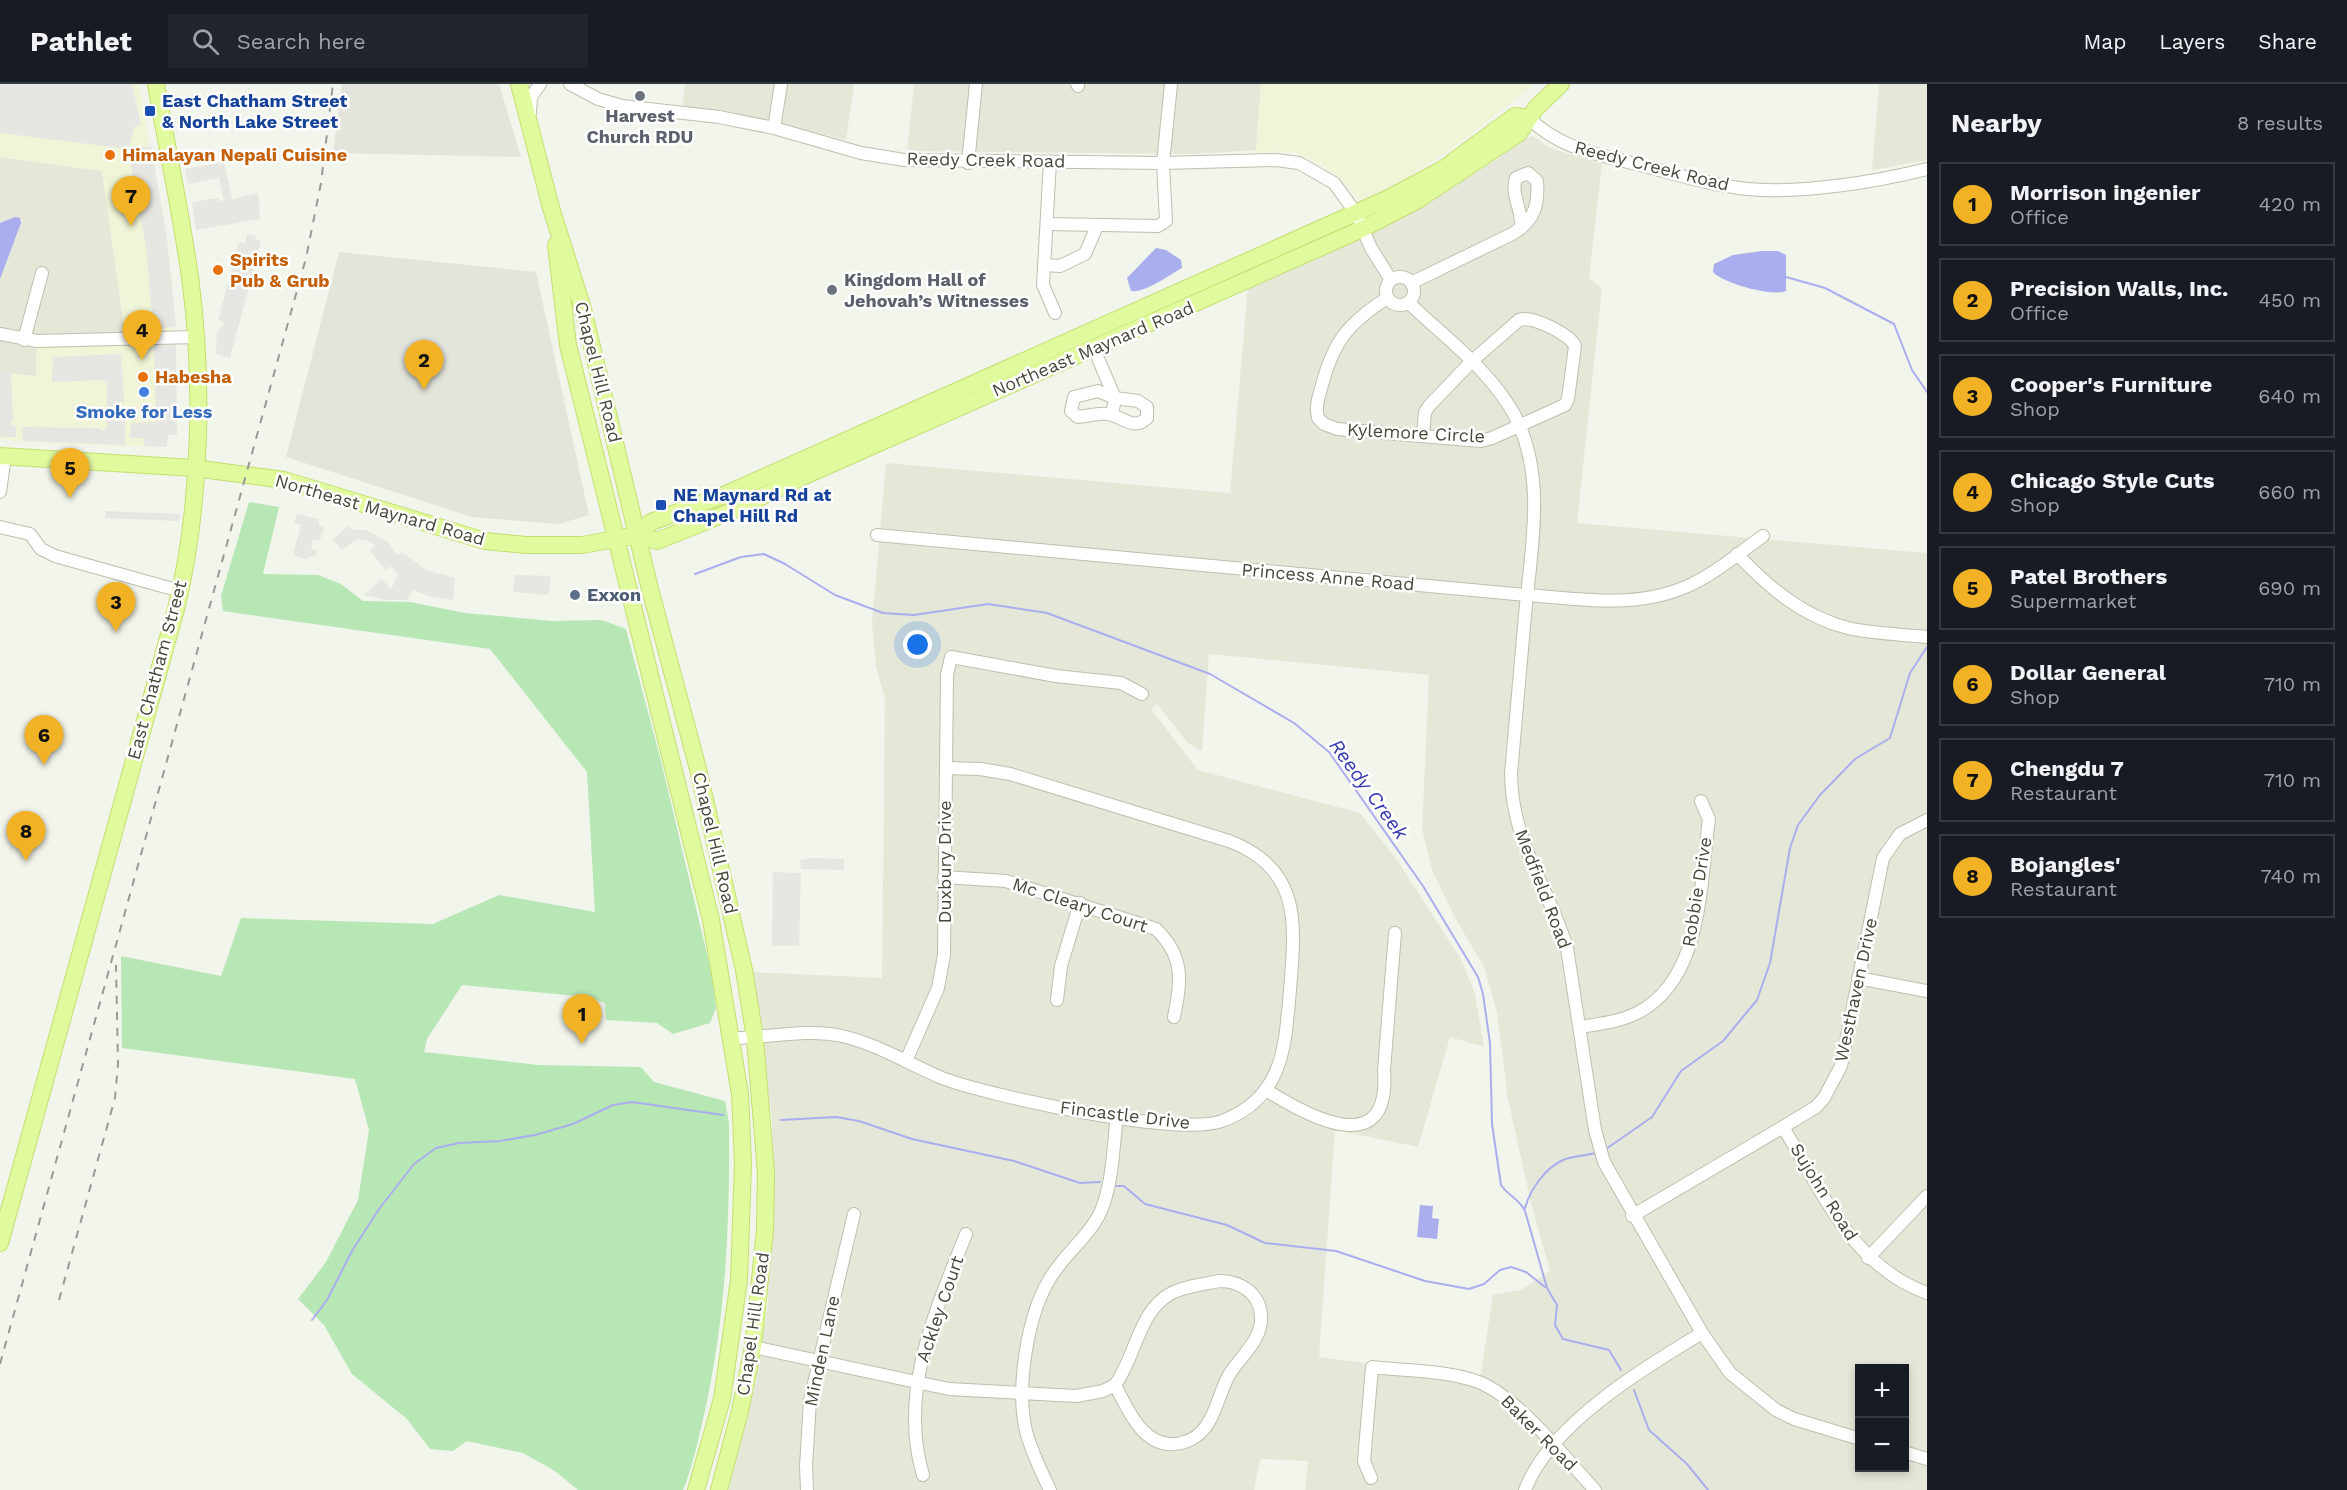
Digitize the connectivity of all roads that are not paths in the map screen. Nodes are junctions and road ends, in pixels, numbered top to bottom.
1 (156, 84) edge
2 (519, 84) edge
3 (540, 84) edge
4 (570, 84) edge
5 (781, 84) edge
6 (976, 84) edge
7 (1172, 84) edge
8 (1561, 84) edge
9 (1529, 118) junction
10 (530, 127) junction
11 (774, 128) junction
12 (1050, 162) junction
13 (968, 163) junction
14 (1164, 164) junction
15 (1927, 169) edge
16 (551, 208) junction
17 (1356, 213) junction
18 (1047, 224) junction
19 (1097, 226) junction
20 (1521, 228) dead end
21 (1362, 229) junction
22 (1044, 265) junction
23 (42, 273) dead end
24 (1391, 280) junction
25 (1411, 283) junction
26 (1387, 297) junction
27 (1408, 302) junction
28 (1055, 313) dead end
29 (0, 334) edge
30 (196, 337) junction
31 (24, 340) junction
32 (1094, 350) junction
33 (1472, 361) junction
34 (1115, 398) junction
35 (1112, 415) junction
36 (1520, 426) junction
37 (1423, 436) junction
38 (2, 456) edge
39 (194, 468) junction
40 (0, 492) edge
41 (0, 527) edge
42 (638, 535) junction
43 (877, 535) dead end
44 (1763, 536) dead end
45 (616, 538) junction
46 (1737, 554) junction
47 (180, 591) junction
48 (1527, 595) junction
49 (1927, 637) edge
50 (1142, 694) dead end
51 (946, 768) junction
52 (1701, 801) dead end
53 (1927, 820) edge
54 (944, 877) junction
55 (1080, 903) junction
56 (1395, 933) dead end
57 (1858, 978) junction
58 (1927, 991) edge
59 (1057, 1000) dead end
60 (1174, 1017) dead end
61 (1580, 1027) junction
62 (733, 1038) junction
63 (755, 1038) junction
64 (906, 1061) junction
65 (1266, 1090) junction
66 (1117, 1116) junction
67 (1783, 1127) junction
68 (1927, 1196) edge
69 (855, 1214) dead end
70 (1632, 1216) junction
71 (966, 1234) dead end
72 (0, 1243) edge
73 (1868, 1258) junction
74 (1927, 1293) edge
75 (1702, 1333) junction
76 (753, 1347) junction
77 (818, 1362) junction
78 (916, 1384) junction
79 (1115, 1385) junction
80 (1022, 1394) junction
81 (715, 1425) junction
82 (1855, 1437) edge
83 (1553, 1445) junction
84 (1909, 1453) edge
85 (1927, 1459) edge
86 (923, 1475) dead end
87 (1371, 1478) dead end
88 (696, 1490) edge
89 (707, 1490) edge
90 (719, 1490) edge
91 (807, 1490) edge
92 (1050, 1490) edge
93 (1525, 1490) edge
94 (1595, 1490) edge

1 - 30 main road, East Chatham Street
2 - 10 main road, Chapel Hill Road
3 - 10 street
4 - 11 street, Reedy Creek Road
5 - 11 street
6 - 13 street
7 - 14 street
8 - 9 main road, Northeast Maynard Road
9 - 15 street, Reedy Creek Road
9 - 17 main road, Northeast Maynard Road
9 - 21 main road, Northeast Maynard Road
10 - 16 main road, Chapel Hill Road
11 - 13 street, Reedy Creek Road
12 - 13 street, Reedy Creek Road
12 - 14 street, Reedy Creek Road
12 - 18 street
14 - 17 street, Reedy Creek Road
14 - 19 street
16 - 42 main road, Chapel Hill Road
16 - 45 main road, Chapel Hill Road
17 - 21 street
17 - 42 main road, Northeast Maynard Road
18 - 19 street
18 - 22 street
19 - 22 street
20 - 25 street
21 - 24 street
21 - 32 main road, Northeast Maynard Road
22 - 28 street
23 - 31 street
24 - 25 street
24 - 26 street
25 - 27 street
26 - 27 street, Medfield Road
26 - 37 street, Kylemore Circle
27 - 33 street, Medfield Road
29 - 31 street
30 - 31 street
30 - 39 main road, East Chatham Street
32 - 34 street
32 - 42 main road, Northeast Maynard Road
33 - 36 street, Medfield Road
33 - 36 street, Kylemore Circle
33 - 37 street
34 - 35 street
34 - 35 street
34 - 35 street
36 - 37 street, Kylemore Circle
36 - 48 street, Medfield Road
38 - 39 main road, Northeast Maynard Road
38 - 40 street
39 - 45 main road, Northeast Maynard Road
39 - 47 main road, East Chatham Street
41 - 47 street
42 - 45 main road, Northeast Maynard Road
42 - 63 main road, Chapel Hill Road
43 - 48 street, Princess Anne Road
44 - 46 street, Princess Anne Road
45 - 62 main road, Chapel Hill Road
46 - 48 street, Princess Anne Road
46 - 49 street
47 - 72 main road, East Chatham Street
48 - 61 street, Medfield Road
50 - 51 street, Duxbury Drive
51 - 54 street, Duxbury Drive
51 - 65 street, Fincastle Drive
52 - 61 street, Robbie Drive
53 - 57 street, Westhaven Drive
54 - 55 street, Mc Cleary Court
54 - 64 street, Duxbury Drive
55 - 59 street
55 - 60 street, Mc Cleary Court
56 - 65 street
57 - 58 street
57 - 67 street, Westhaven Drive
61 - 70 street, Medfield Road
62 - 63 street, Fincastle Drive
62 - 81 main road, Chapel Hill Road
63 - 64 street, Fincastle Drive
63 - 76 main road, Chapel Hill Road
64 - 66 street, Fincastle Drive
65 - 66 street, Fincastle Drive
66 - 80 street
67 - 70 street, Westhaven Drive
67 - 73 street, Sujohn Road
68 - 73 street
69 - 77 street, Minden Lane
70 - 75 street, Medfield Road
71 - 78 street, Ackley Court
73 - 74 street, Sujohn Road
75 - 82 street, Medfield Road
75 - 83 street
76 - 77 street
76 - 90 main road, Chapel Hill Road
77 - 78 street
77 - 91 street, Minden Lane
78 - 80 street
78 - 86 street, Ackley Court
79 - 79 street
79 - 80 street
80 - 92 street
81 - 88 main road, Chapel Hill Road
81 - 89 main road
83 - 87 street, Baker Road
83 - 93 street
83 - 94 street, Baker Road
84 - 85 street

